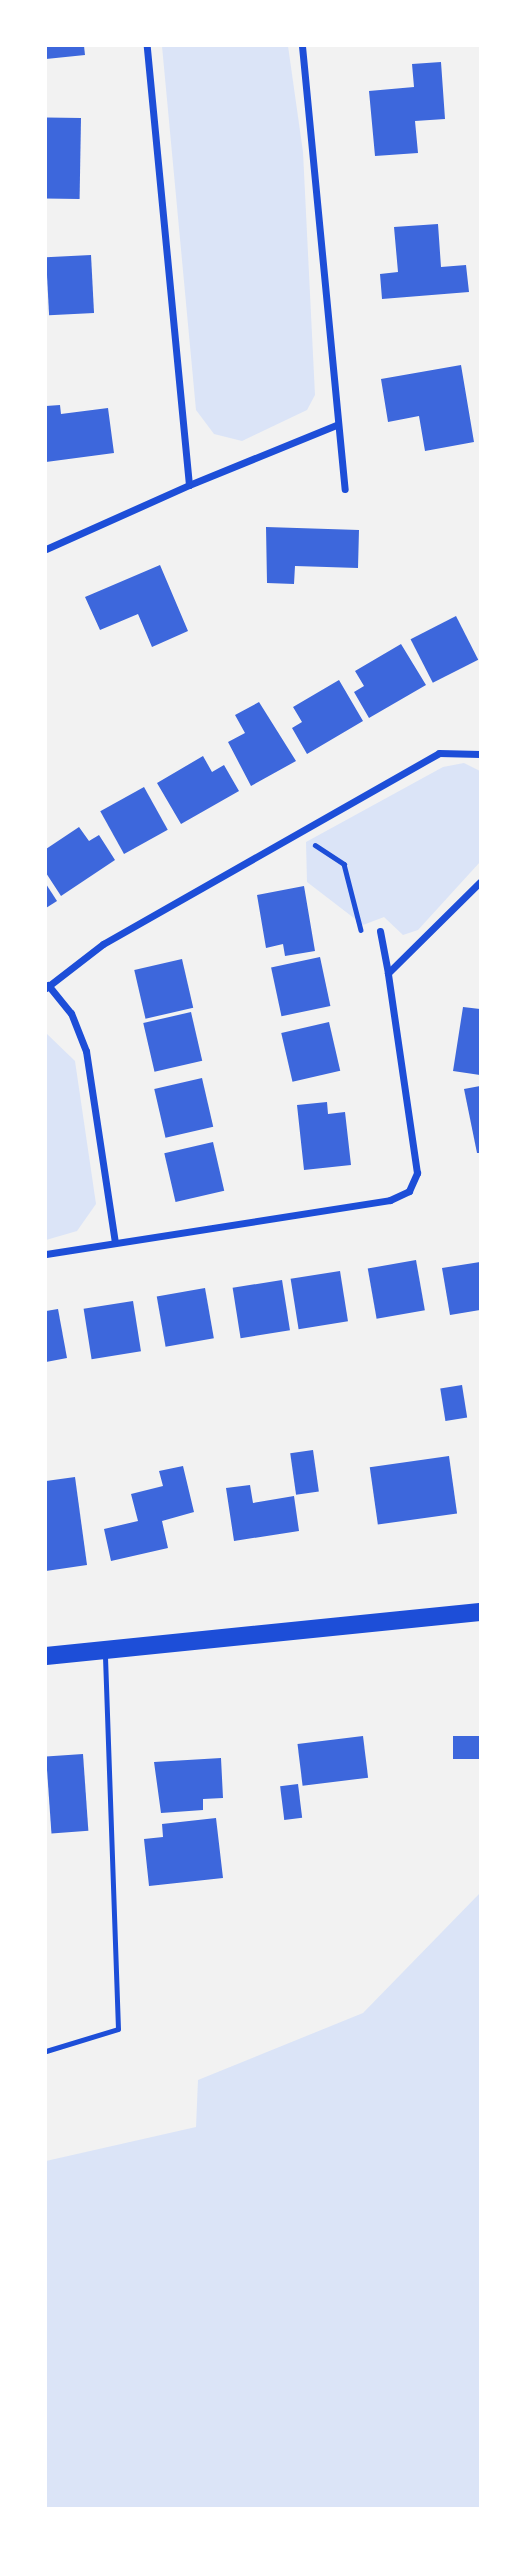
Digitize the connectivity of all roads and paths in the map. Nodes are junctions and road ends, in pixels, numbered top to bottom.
1 (147, 46) edge
2 (302, 46) edge
3 (336, 425) junction
4 (189, 485) junction
5 (345, 489) dead end
6 (46, 549) edge
7 (481, 754) edge
8 (291, 837) junction
9 (481, 882) edge
10 (380, 931) joint
11 (388, 972) junction
12 (47, 987) edge
13 (115, 1243) junction
14 (46, 1254) edge
15 (481, 1612) edge
16 (105, 1652) junction
17 (46, 1656) edge
18 (46, 2051) edge

1 - 4 street
2 - 3 street
3 - 4 street
3 - 5 street
4 - 6 street
7 - 8 street
8 - 10 path
8 - 12 street
9 - 11 street
10 - 11 street
11 - 13 street
12 - 13 street
13 - 14 street
15 - 16 main road
16 - 17 main road
16 - 18 lane

